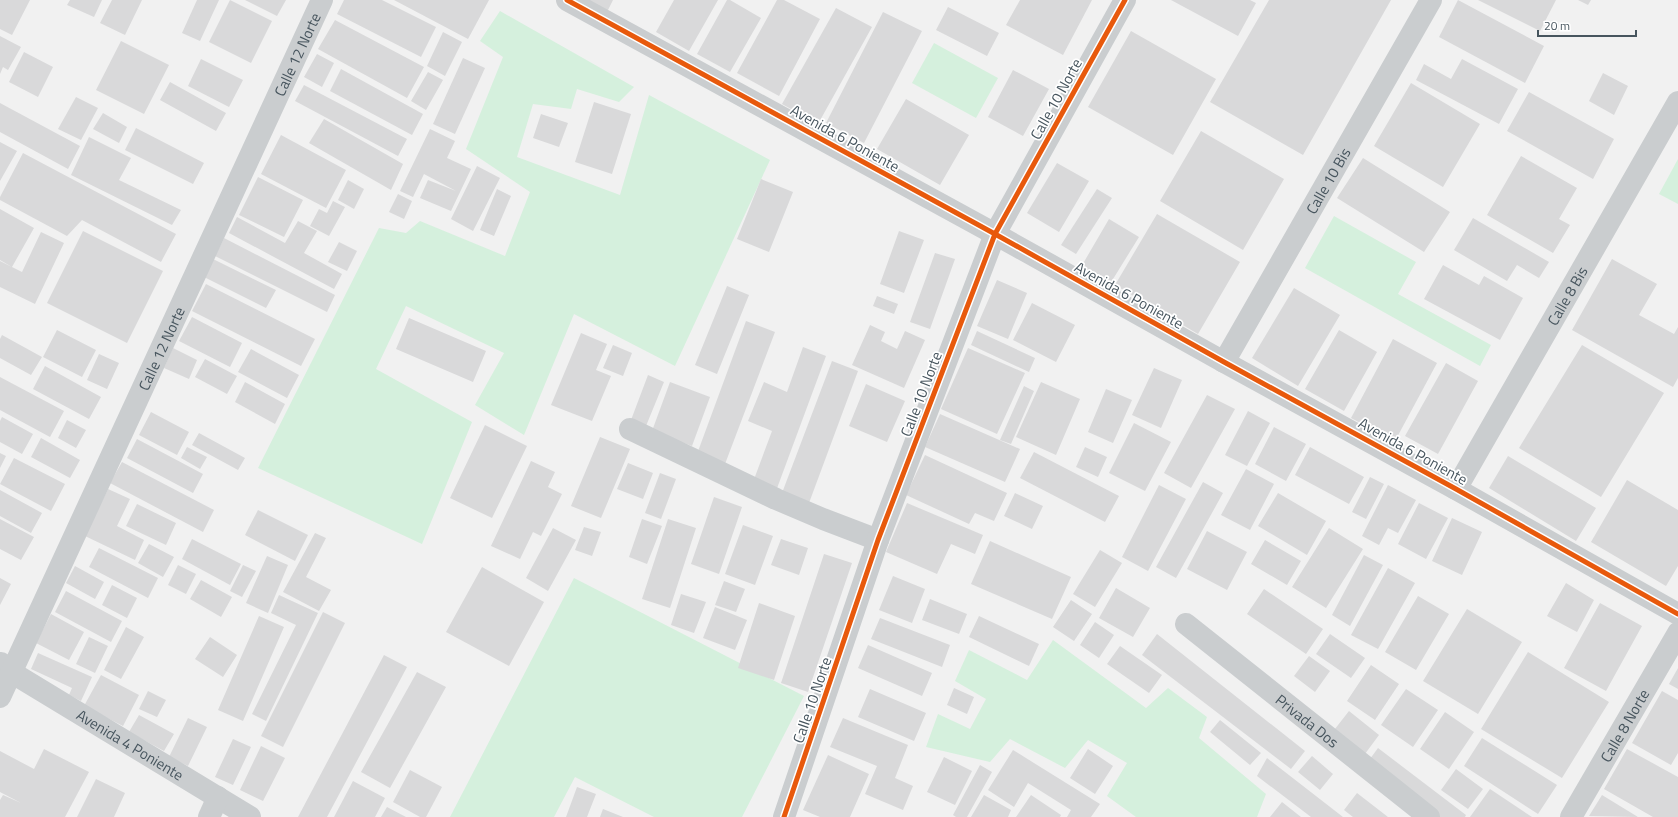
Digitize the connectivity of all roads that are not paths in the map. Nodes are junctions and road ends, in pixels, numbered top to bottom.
1 (322, 0) edge
2 (567, 0) edge
3 (1125, 0) edge
4 (1431, 0) edge
5 (1678, 102) edge
6 (995, 234) junction
7 (1224, 362) junction
8 (630, 429) dead end
9 (1456, 488) junction
10 (878, 540) junction
11 (1678, 614) edge
12 (1186, 624) dead end
13 (1678, 633) edge
14 (4, 668) edge
15 (0, 697) edge
16 (218, 798) junction
17 (209, 817) edge
18 (250, 817) edge
19 (784, 817) edge
20 (1429, 817) edge
21 (1571, 817) edge

1 - 14 street, Calle 12 Norte
2 - 6 street, Avenida 6 Poniente
3 - 6 street, Calle 10 Norte
4 - 7 street, Calle 10 Bis
5 - 9 street, Calle 8 Bis
6 - 7 street, Avenida 6 Poniente
6 - 10 street, Calle 10 Norte
7 - 9 street, Avenida 6 Poniente
8 - 10 street
9 - 11 street, Avenida 6 Poniente
10 - 19 street, Calle 10 Norte
12 - 20 street, Privada Dos
13 - 21 street, Calle 8 Norte
14 - 15 street, Calle 12 Norte
14 - 16 street, Avenida 4 Poniente
16 - 17 street
16 - 18 street, Avenida 4 Poniente

